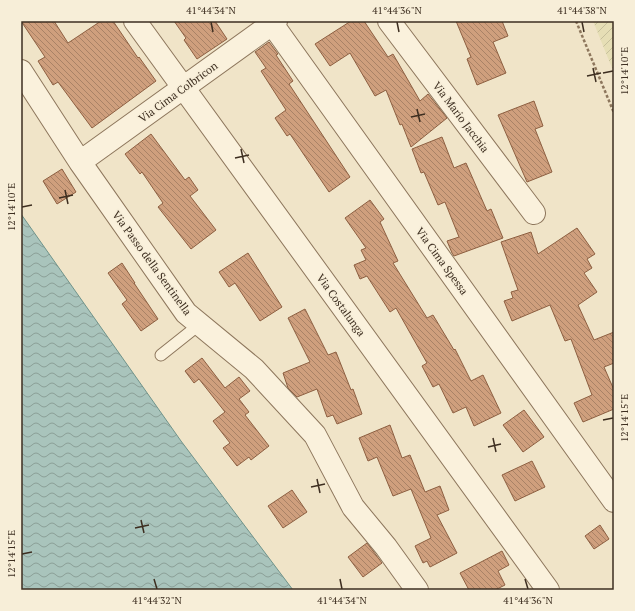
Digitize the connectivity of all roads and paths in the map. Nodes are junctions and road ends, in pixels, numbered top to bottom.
1 (135, 21) edge
2 (389, 21) edge
3 (576, 21) edge
4 (273, 22) edge
5 (21, 71) edge
6 (184, 88) junction
7 (614, 113) edge
8 (80, 162) junction
9 (534, 213) dead end
10 (200, 324) junction
11 (161, 355) dead end
12 (614, 501) edge
13 (417, 590) edge
14 (548, 590) edge

1 - 6 street, Via Costalunga
2 - 9 street, Via Mario Jacchia
3 - 7 path
4 - 6 street, Via Cima Colbricon
4 - 12 street, Via Cima Spessa
5 - 8 street, Via Passo della Sentinella
6 - 8 street, Via Cima Colbricon
6 - 14 street, Via Costalunga
8 - 10 street, Via Passo della Sentinella
10 - 11 lane
10 - 13 street, Via Passo della Sentinella

